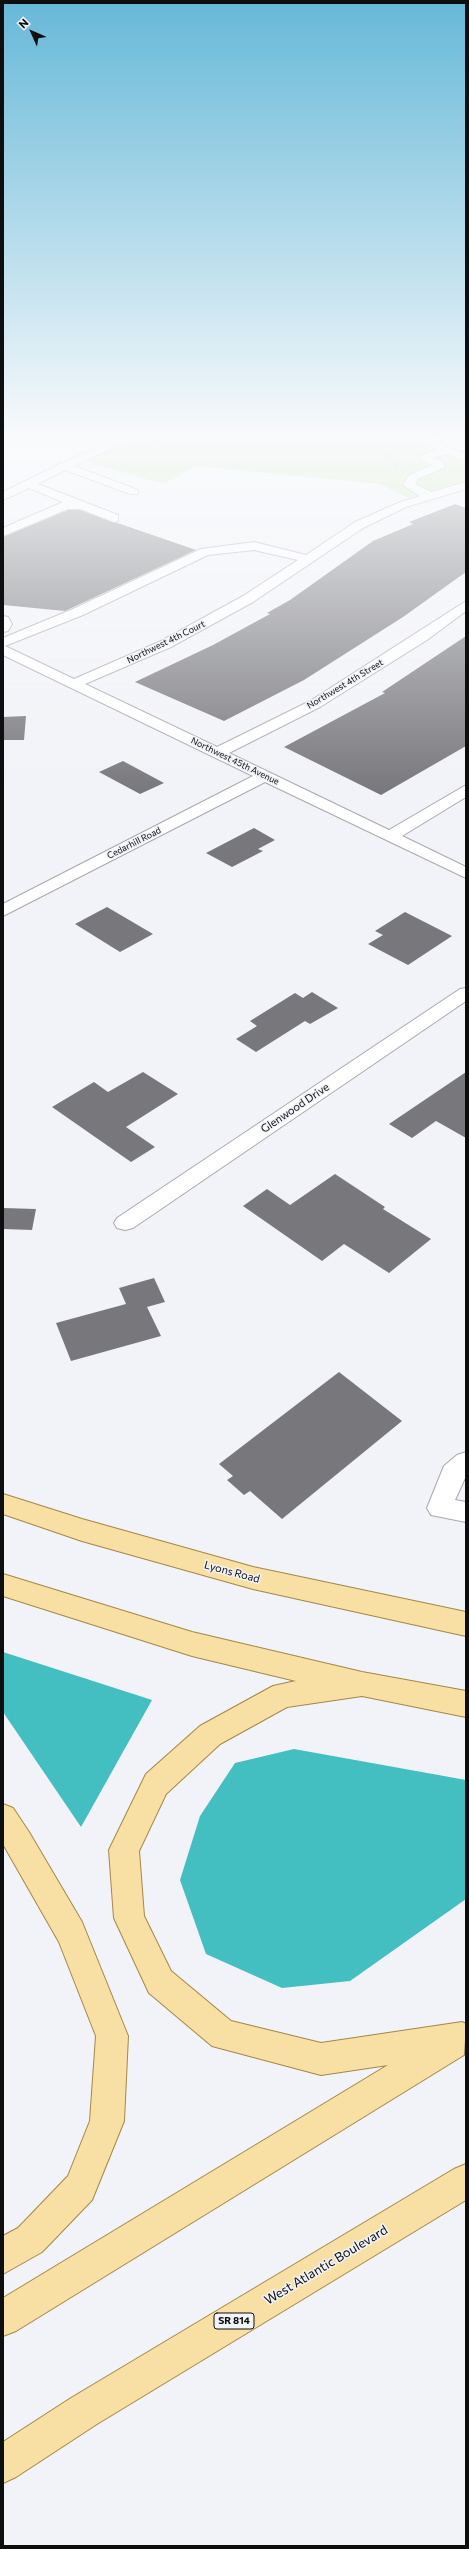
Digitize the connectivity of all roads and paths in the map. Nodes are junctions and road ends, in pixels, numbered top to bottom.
1 (199, 555) edge
2 (291, 555) edge
3 (314, 555) edge
4 (308, 559) junction
5 (466, 605) edge
6 (3, 620) edge
7 (3, 628) edge
8 (3, 643) edge
9 (3, 650) edge
10 (19, 658) junction
11 (3, 665) edge
12 (74, 684) junction
13 (218, 753) junction
14 (265, 776) junction
15 (466, 790) edge
16 (390, 836) junction
17 (466, 873) edge
18 (3, 911) edge
19 (466, 994) edge
20 (125, 1223) dead end
21 (466, 1462) edge
22 (3, 1504) edge
23 (466, 1512) edge
24 (3, 1585) edge
25 (466, 1624) edge
26 (362, 1684) junction
27 (466, 1704) edge
28 (3, 1818) edge
29 (464, 2037) edge
30 (466, 2181) edge
31 (3, 2256) edge
32 (3, 2318) edge
33 (3, 2464) edge

1 - 8 street
2 - 4 street
3 - 4 street, Northwest 4th Court
4 - 12 street, Northwest 4th Court
5 - 13 street, Northwest 4th Street
6 - 7 street
9 - 10 street, Northwest 45th Avenue
10 - 11 street
10 - 12 street, Northwest 45th Avenue
12 - 13 street, Northwest 45th Avenue
13 - 14 street, Northwest 45th Avenue
14 - 16 street, Northwest 45th Avenue
14 - 18 street, Cedarhill Road
15 - 16 street
16 - 17 street, Northwest 45th Avenue
19 - 20 street, Glenwood Drive
21 - 23 street
22 - 25 main road, Lyons Road
24 - 26 main road
26 - 27 main road
26 - 29 main road
28 - 31 main road
29 - 32 main road
30 - 33 main road, West Atlantic Boulevard / SR 814

